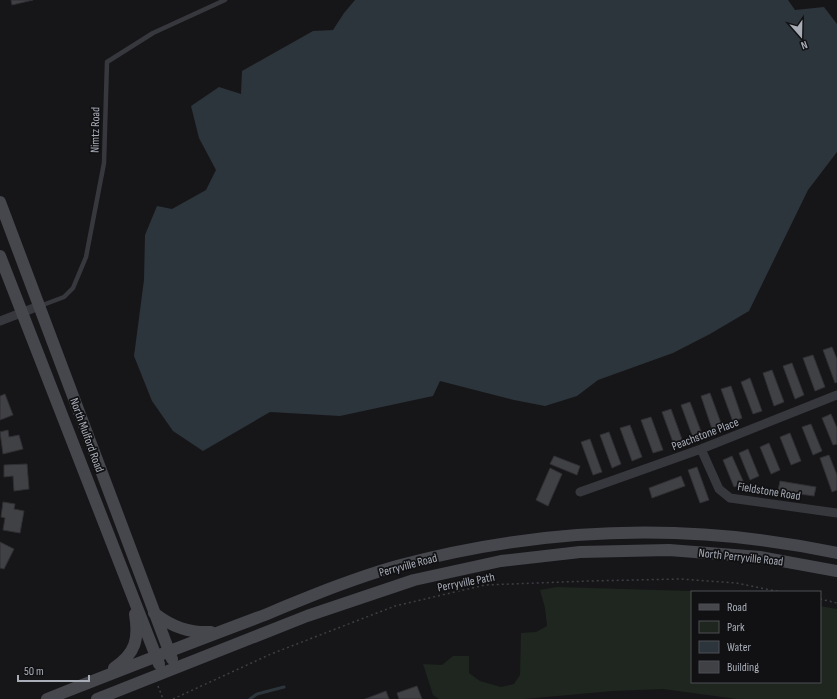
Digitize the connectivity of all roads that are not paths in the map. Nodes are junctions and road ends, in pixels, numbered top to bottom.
1 (225, 0) edge
2 (0, 202) edge
3 (0, 256) edge
4 (39, 306) junction
5 (22, 313) junction
6 (0, 321) edge
7 (837, 395) edge
8 (701, 449) junction
9 (580, 492) dead end
10 (837, 513) edge
11 (674, 532) joint
12 (669, 550) joint
13 (837, 553) edge
14 (837, 572) edge
15 (132, 597) junction
16 (154, 612) junction
17 (220, 632) junction
18 (169, 652) junction
19 (156, 657) junction
20 (175, 668) junction
21 (162, 673) junction
22 (104, 677) junction
23 (47, 699) edge
24 (97, 699) edge

1 - 4 lane, Nimtz Road
2 - 4 main road, North Mulford Road
3 - 5 main road, North Mulford Road
4 - 5 street
4 - 16 main road, North Mulford Road
5 - 6 street
5 - 15 main road, North Mulford Road
7 - 8 street, Peachstone Place
8 - 9 street, Peachstone Place
8 - 10 street, Fieldstone Road
11 - 13 main road, North Perryville Road
11 - 17 main road, Perryville Road
12 - 14 main road, North Perryville Road
12 - 20 main road, Perryville Road
15 - 19 main road, North Mulford Road
15 - 22 main road
16 - 17 main road
16 - 18 main road, North Mulford Road
17 - 18 main road, Perryville Road
18 - 19 main road, Perryville Road
18 - 20 main road, North Mulford Road
19 - 21 main road, North Mulford Road
19 - 22 main road
20 - 21 main road, Perryville Road
21 - 24 main road
22 - 23 main road

